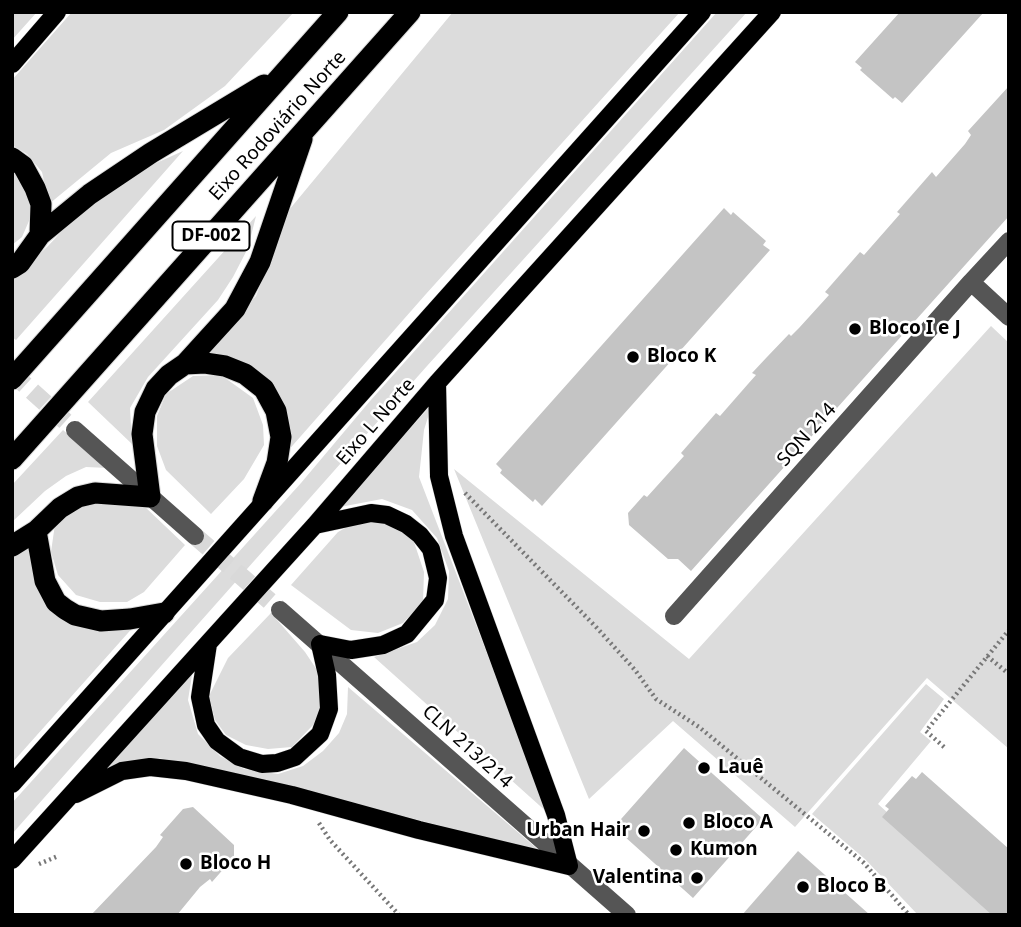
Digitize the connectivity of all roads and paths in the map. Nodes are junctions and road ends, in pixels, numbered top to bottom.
1 (57, 12) edge
2 (338, 12) edge
3 (410, 12) edge
4 (702, 12) edge
5 (772, 12) edge
6 (12, 64) edge
7 (284, 73) junction
8 (305, 130) junction
9 (12, 158) edge
10 (40, 235) junction
11 (1009, 242) edge
12 (12, 268) edge
13 (971, 282) junction
14 (1009, 317) edge
15 (185, 365) junction
16 (12, 379) edge
17 (437, 383) junction
18 (75, 430) tunnel mouth
19 (12, 459) edge
20 (463, 491) dead end
21 (150, 497) junction
22 (263, 501) junction
23 (315, 526) junction
24 (36, 531) junction
25 (195, 536) tunnel mouth
26 (12, 546) edge
27 (280, 610) tunnel mouth
28 (164, 613) junction
29 (674, 616) dead end
30 (1009, 629) edge
31 (208, 643) junction
32 (320, 644) junction
33 (988, 656) junction
34 (1009, 674) edge
35 (944, 747) dead end
36 (12, 784) edge
37 (292, 795) junction
38 (67, 799) junction
39 (12, 860) edge
40 (569, 866) junction
41 (907, 914) edge
42 (400, 915) edge
43 (627, 915) edge

1 - 6 main road
2 - 7 highway, Eixo Rodoviário Norte / DF-002
3 - 8 highway, Eixo Rodoviário Norte / DF-002
4 - 22 main road, Eixo L Norte
5 - 17 main road, Eixo L Norte
7 - 10 highway
7 - 16 highway, Eixo Rodoviário Norte / DF-002
8 - 15 highway
8 - 19 highway, Eixo Rodoviário Norte / DF-002
9 - 10 highway
10 - 12 highway
11 - 13 street, SQN 214
13 - 14 street
13 - 29 street, SQN 214
15 - 21 highway
15 - 22 highway
17 - 23 main road, Eixo L Norte
17 - 40 main road
18 - 21 street
20 - 41 path
21 - 24 highway
21 - 25 street
22 - 28 main road, Eixo L Norte
23 - 31 main road, Eixo L Norte
23 - 32 main road
24 - 26 highway
24 - 28 highway
27 - 32 street, CLN 213/214
28 - 36 main road, Eixo L Norte
30 - 33 path
31 - 32 main road
31 - 38 main road, Eixo L Norte
32 - 40 street, CLN 213/214
33 - 34 path
33 - 35 path
37 - 38 main road
37 - 40 main road
37 - 42 path
38 - 39 main road, Eixo L Norte
40 - 43 street, CLN 213/214

